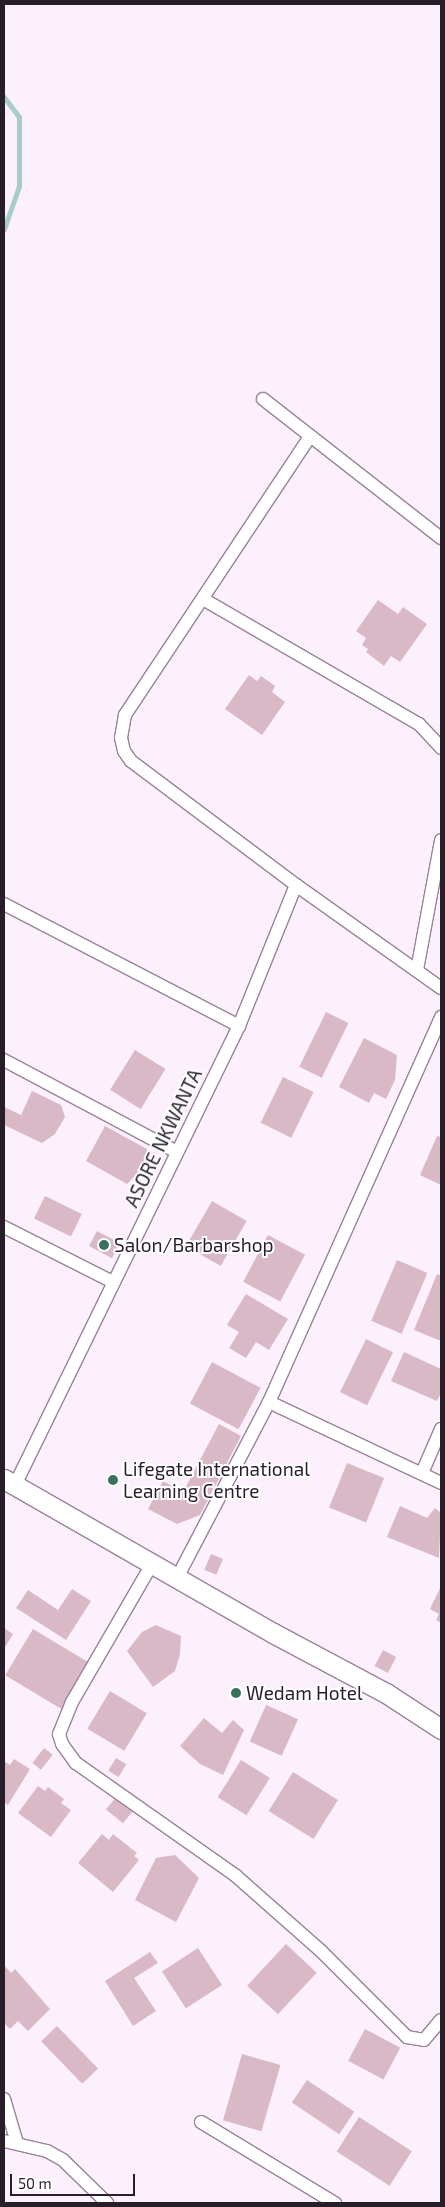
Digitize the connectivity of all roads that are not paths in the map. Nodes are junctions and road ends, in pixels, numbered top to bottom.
1 (263, 399) dead end
2 (309, 438) junction
3 (441, 538) edge
4 (203, 599) junction
5 (441, 748) edge
6 (441, 840) edge
7 (296, 885) junction
8 (4, 904) edge
9 (417, 970) junction
10 (441, 988) edge
11 (441, 1016) edge
12 (239, 1026) junction
13 (4, 1060) edge
14 (177, 1152) junction
15 (4, 1227) edge
16 (113, 1282) junction
17 (269, 1402) junction
18 (441, 1429) edge
19 (422, 1473) junction
20 (9, 1482) edge
21 (441, 1483) edge
22 (152, 1564) junction
23 (177, 1578) junction
24 (441, 1729) edge
25 (441, 2020) edge
26 (4, 2099) edge
27 (201, 2122) dead end
28 (4, 2141) edge
29 (17, 2143) junction
30 (107, 2203) edge
31 (335, 2203) edge

1 - 2 street
2 - 3 street
2 - 4 street
4 - 5 street
4 - 7 street
6 - 9 street
7 - 9 street
7 - 12 street, ASORE NKWANTA
8 - 12 street
9 - 10 street
11 - 17 street
12 - 14 street, ASORE NKWANTA
13 - 14 street
14 - 16 street, ASORE NKWANTA
15 - 16 street
16 - 20 street, ASORE NKWANTA
17 - 19 street
17 - 23 street
18 - 19 street
19 - 21 street
20 - 22 street
22 - 23 street
22 - 25 street
23 - 24 street
26 - 29 street
27 - 31 street
28 - 29 street
29 - 30 street

